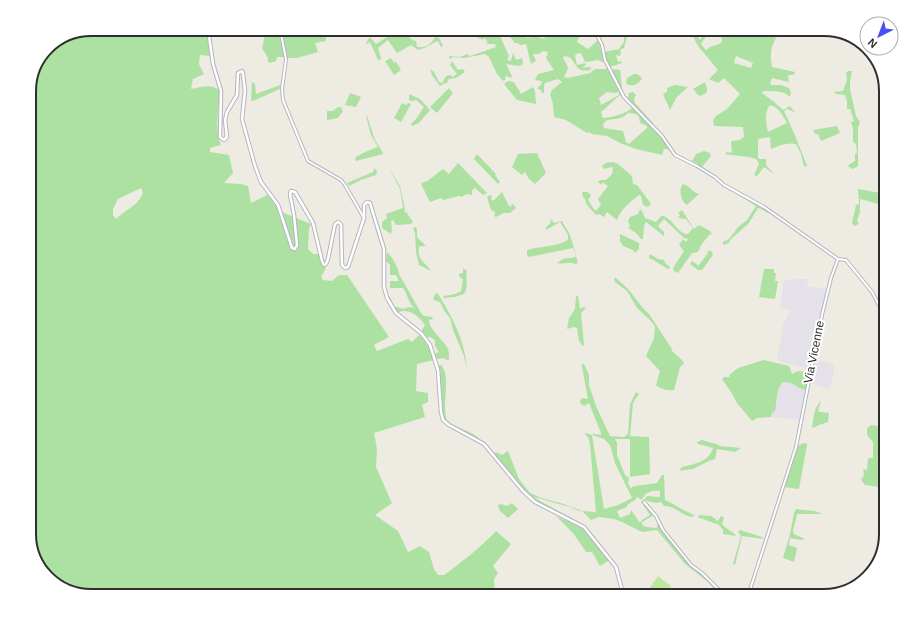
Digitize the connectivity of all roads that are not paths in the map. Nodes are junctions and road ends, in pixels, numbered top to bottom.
1 (209, 36) edge
2 (281, 36) edge
3 (598, 36) edge
4 (364, 218) junction
5 (838, 259) junction
6 (879, 305) edge
7 (644, 502) dead end
8 (622, 589) edge
9 (718, 589) edge
10 (750, 589) edge

1 - 4 main road
2 - 4 street
3 - 5 street
4 - 8 main road
5 - 6 street
5 - 10 street, Via Vicenne
7 - 9 street

